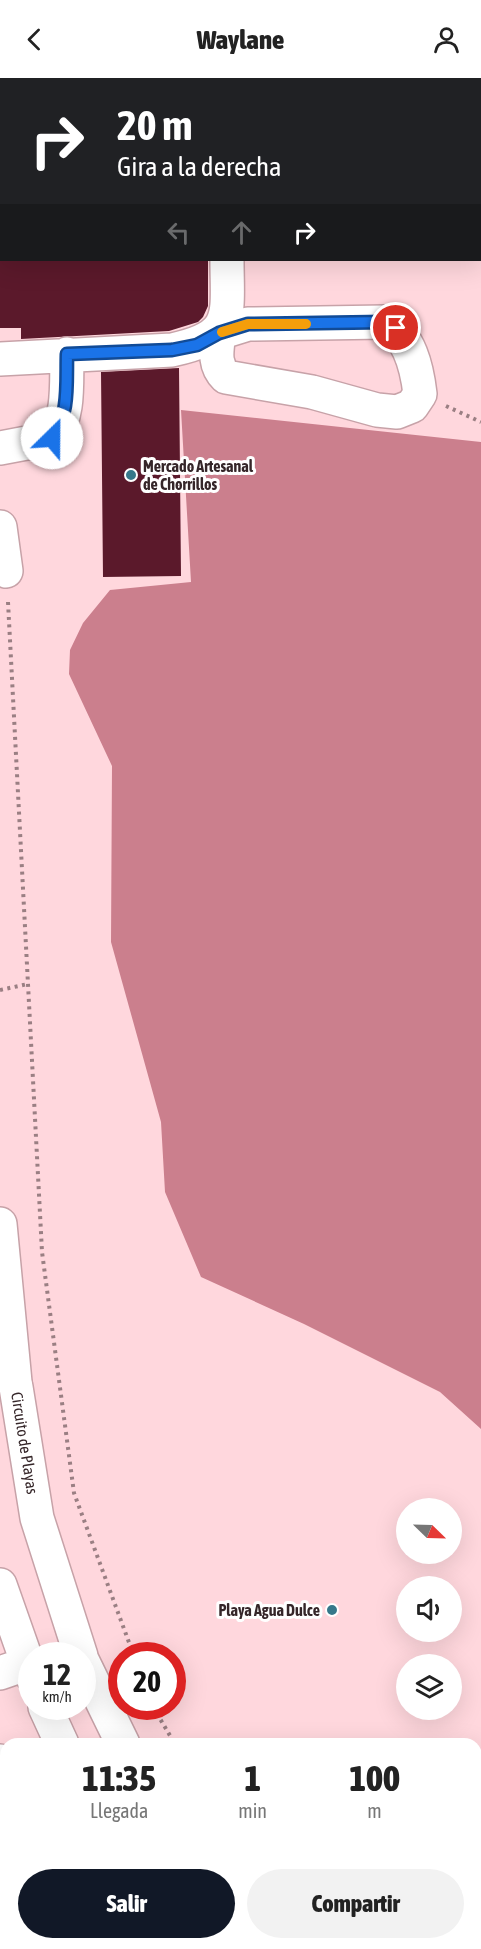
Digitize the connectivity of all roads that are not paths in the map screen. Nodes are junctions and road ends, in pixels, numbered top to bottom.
1 (227, 261) edge
2 (219, 333) junction
3 (67, 354) junction
4 (0, 359) edge
5 (0, 448) edge
6 (0, 527) edge
7 (6, 571) road end
8 (0, 1224) edge
9 (0, 1349) edge
10 (16, 1387) junction
11 (0, 1585) edge
12 (77, 1642) edge
13 (18, 1666) edge
14 (96, 1689) edge
15 (51, 1720) edge
16 (59, 1738) edge
17 (120, 1738) edge

1 - 2 main road
2 - 2 main road
2 - 3 main road
3 - 4 main road
3 - 5 main road
6 - 7 main road
8 - 10 main road, Circuito de Playas
9 - 10 main road
10 - 12 main road, Circuito de Playas
11 - 13 main road
14 - 17 main road
15 - 16 main road

